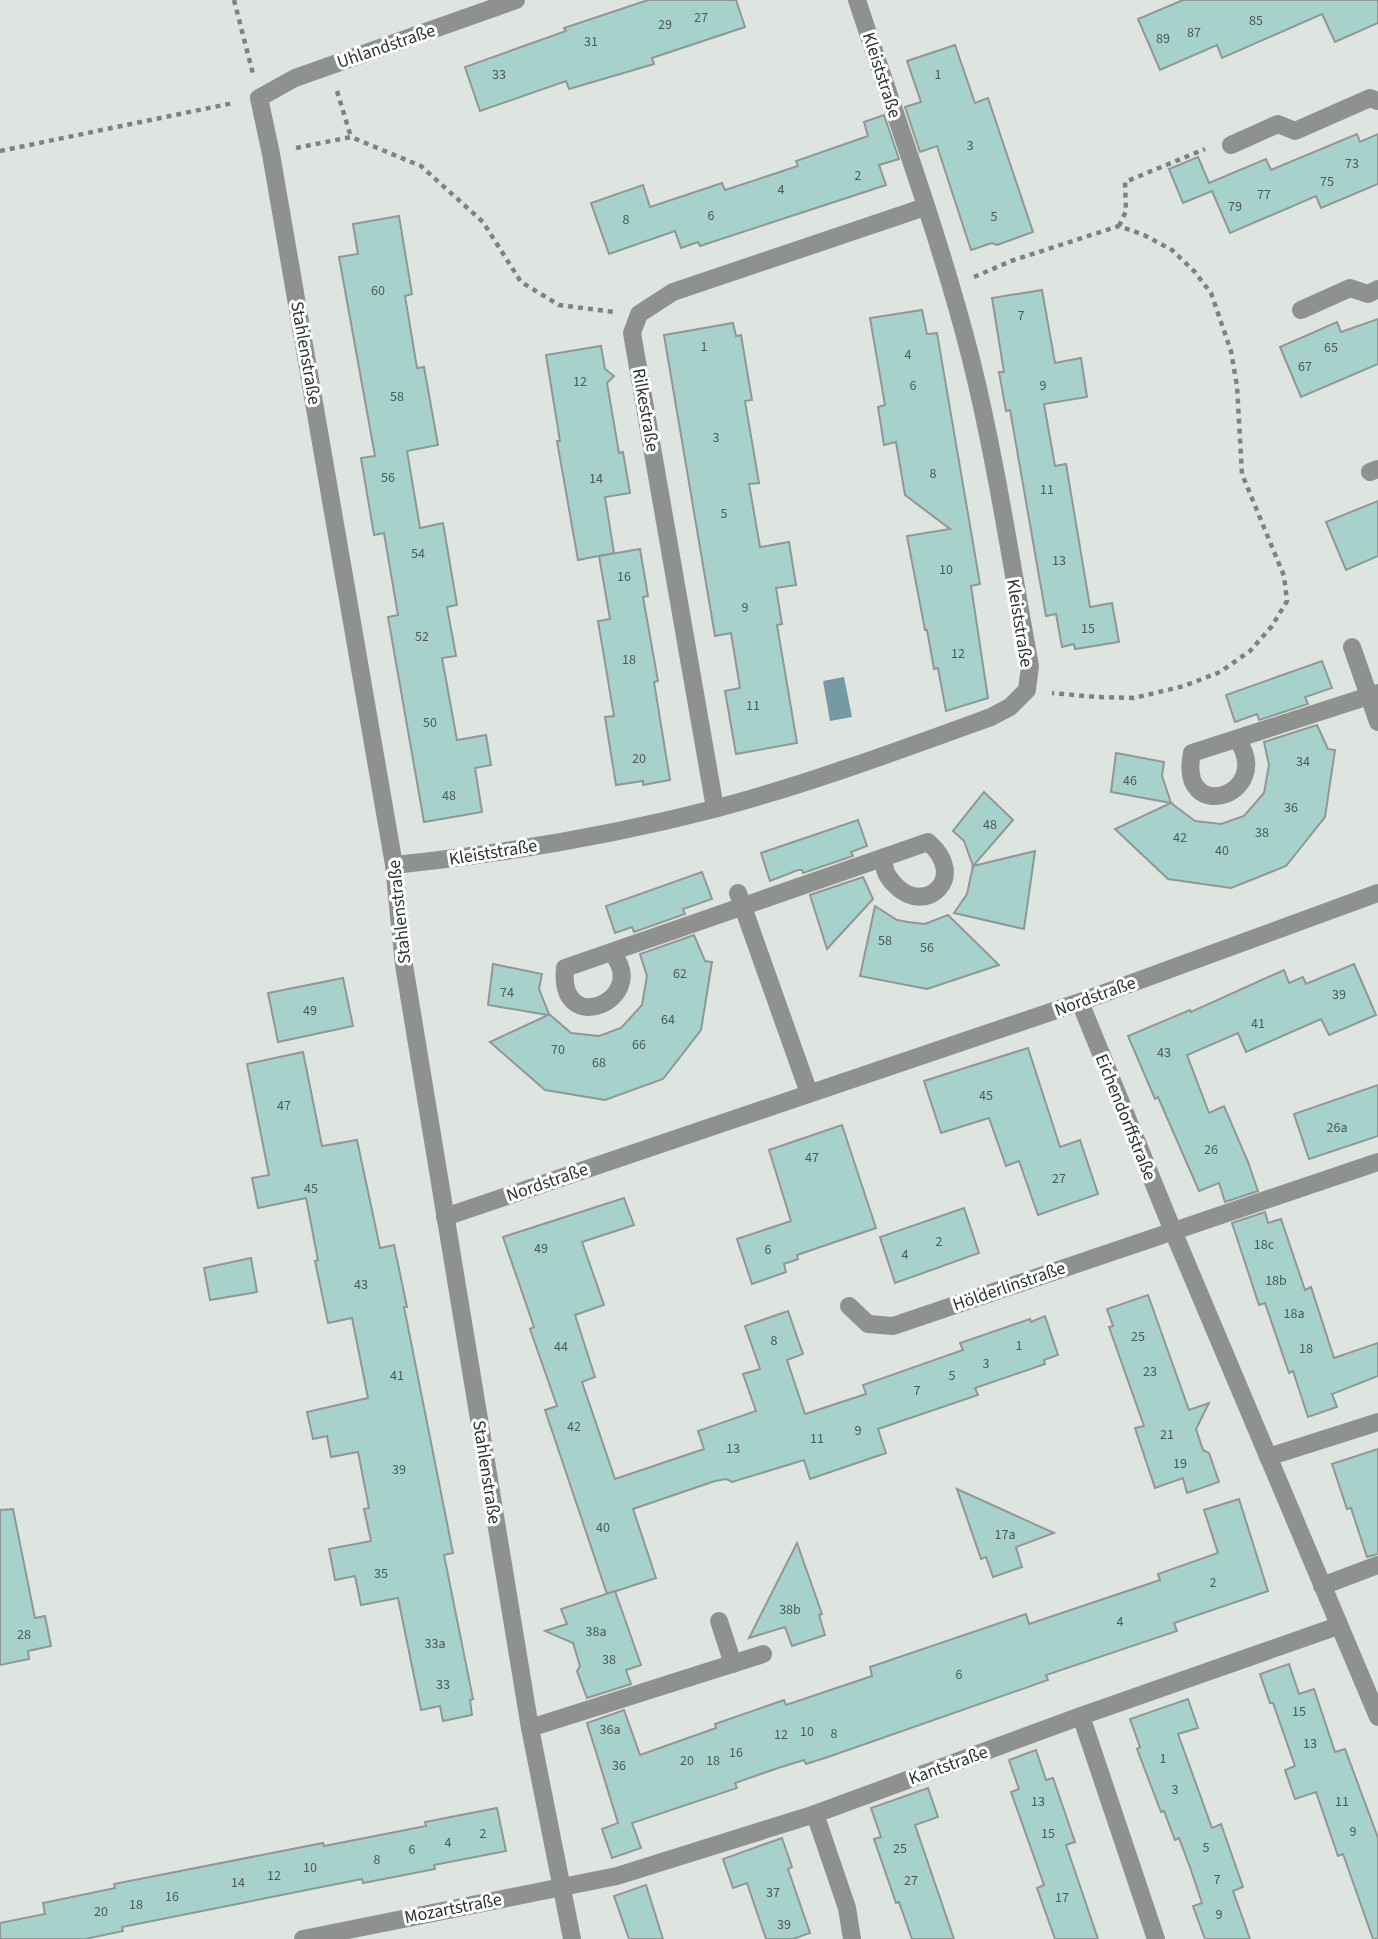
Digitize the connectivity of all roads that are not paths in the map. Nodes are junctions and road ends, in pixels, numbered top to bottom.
1 (516, 0) edge
2 (857, 0) edge
3 (259, 98) joint
4 (1378, 102) edge
5 (1231, 145) dead end
6 (925, 207) junction
7 (1378, 289) edge
8 (1301, 310) dead end
9 (1352, 647) dead end
10 (1373, 694) edge
11 (1378, 722) edge
12 (1237, 739) dead end
13 (715, 808) junction
14 (884, 857) dead end
15 (394, 865) junction
16 (1378, 892) edge
17 (741, 900) junction
18 (612, 953) dead end
19 (1080, 1003) junction
20 (809, 1093) junction
21 (1378, 1162) edge
22 (444, 1217) junction
23 (1173, 1231) junction
24 (849, 1306) dead end
25 (1378, 1422) edge
26 (1268, 1457) junction
27 (1378, 1565) edge
28 (1322, 1586) junction
29 (719, 1621) dead end
30 (1338, 1626) junction
31 (763, 1654) dead end
32 (733, 1664) junction
33 (1081, 1716) junction
34 (1378, 1717) edge
35 (530, 1728) junction
36 (815, 1814) junction
37 (562, 1886) junction
38 (303, 1939) edge
39 (572, 1939) edge
40 (852, 1939) edge
41 (1156, 1939) edge

1 - 3 street, Uhlandstraße
2 - 6 street, Kleiststraße
3 - 15 street, Stahlenstraße
4 - 5 street
6 - 13 street, Rilkestraße
6 - 13 street, Kleiststraße
7 - 8 street
9 - 10 street
10 - 11 street
10 - 12 street
13 - 15 street, Kleiststraße
14 - 17 street
15 - 22 street, Stahlenstraße
16 - 19 street, Nordstraße
17 - 18 street
17 - 20 street
19 - 20 street, Nordstraße
19 - 23 street, Eichendorffstraße
20 - 22 street, Nordstraße
21 - 23 street
22 - 35 street, Stahlenstraße
23 - 24 street, Hölderlinstraße
23 - 26 street, Eichendorffstraße
25 - 26 street
26 - 28 street, Eichendorffstraße
27 - 28 street
28 - 30 street, Eichendorffstraße
29 - 32 street
30 - 33 street, Kantstraße
30 - 34 street, Eichendorffstraße
31 - 32 street
32 - 35 street
33 - 36 street, Kantstraße
33 - 41 street
35 - 37 street, Stahlenstraße
36 - 37 street, Kantstraße
36 - 40 street
37 - 38 street, Mozartstraße
37 - 39 street, Stahlenstraße

